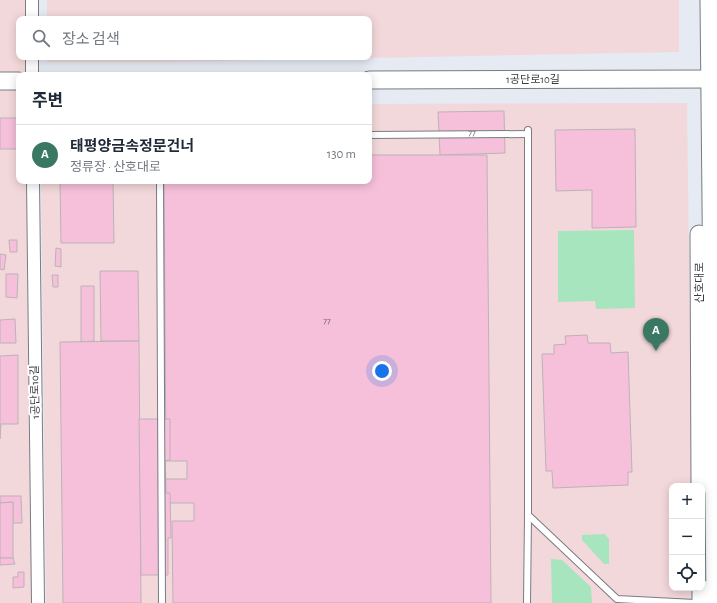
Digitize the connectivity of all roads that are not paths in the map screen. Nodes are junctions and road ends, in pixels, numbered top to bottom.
1 (32, 0) edge
2 (698, 0) edge
3 (709, 0) edge
4 (32, 16) edge
5 (32, 60) edge
6 (32, 72) edge
7 (708, 79) edge
8 (372, 80) edge
9 (0, 81) edge
10 (16, 81) edge
11 (372, 135) edge
12 (33, 184) edge
13 (160, 184) edge
14 (700, 483) edge
15 (528, 515) junction
16 (701, 591) edge
17 (615, 601) edge
18 (38, 603) edge
19 (162, 603) edge
20 (527, 603) edge
21 (696, 603) edge
22 (701, 603) edge
23 (715, 603) edge

1 - 4 street
2 - 7 main road, 산호대로
3 - 7 main road, 산호대로
5 - 6 street
7 - 8 main road, 1공단로10길
7 - 14 main road, 산호대로
7 - 23 main road, 산호대로
9 - 10 main road
11 - 15 lane
12 - 18 street, 1공단로10길
13 - 19 lane
15 - 17 lane
15 - 20 lane
16 - 22 main road
17 - 21 lane

